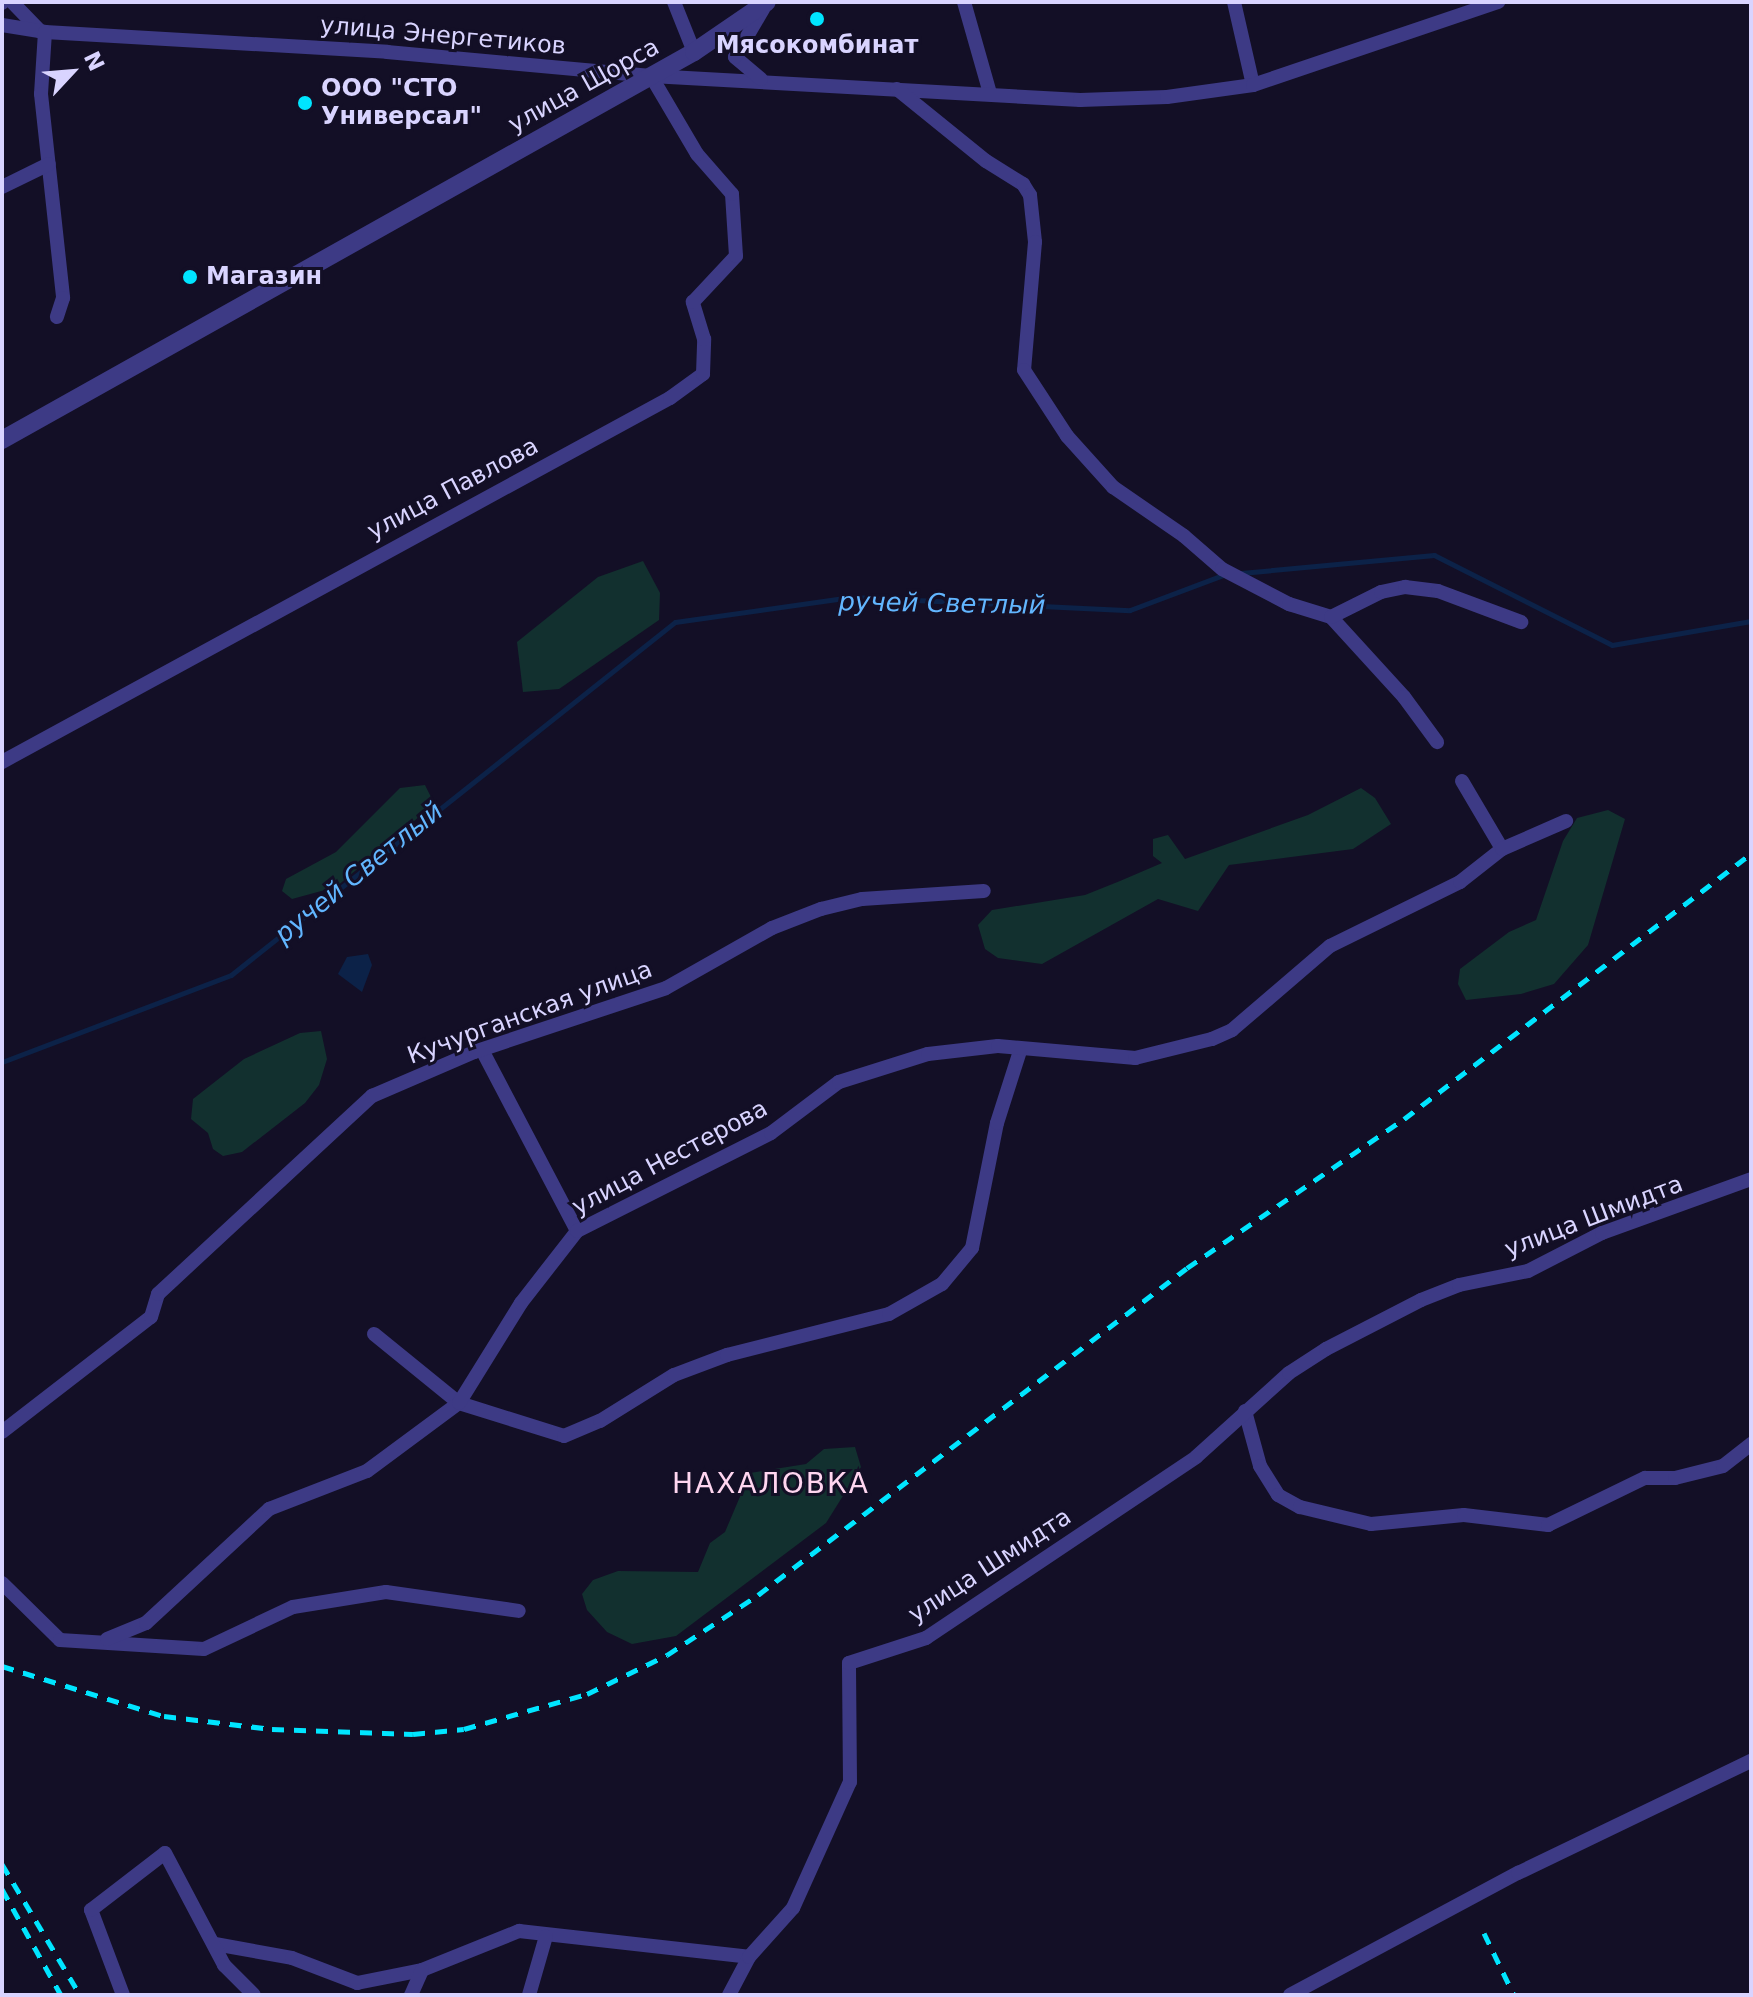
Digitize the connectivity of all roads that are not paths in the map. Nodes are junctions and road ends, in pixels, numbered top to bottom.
1 (12, 2) edge
2 (674, 2) edge
3 (768, 2) edge
4 (964, 2) edge
5 (1234, 2) edge
6 (1498, 2) edge
7 (2, 25) edge
8 (43, 32) junction
9 (694, 52) junction
10 (651, 76) junction
11 (769, 82) junction
12 (1253, 85) junction
13 (897, 89) junction
14 (990, 93) junction
15 (49, 164) junction
16 (2, 187) edge
17 (57, 317) dead end
18 (2, 440) edge
19 (1331, 617) junction
20 (1521, 622) dead end
21 (1437, 742) dead end
22 (2, 762) edge
23 (1462, 781) dead end
24 (1566, 821) dead end
25 (1502, 849) junction
26 (984, 891) dead end
27 (482, 1050) junction
28 (1020, 1051) junction
29 (1751, 1179) edge
30 (577, 1231) junction
31 (374, 1334) dead end
32 (459, 1403) junction
33 (1245, 1411) junction
34 (2, 1432) edge
35 (1751, 1444) edge
36 (2, 1583) edge
37 (519, 1611) dead end
38 (107, 1639) junction
39 (1751, 1761) edge
40 (546, 1936) junction
41 (215, 1944) junction
42 (749, 1957) junction
43 (422, 1970) junction
44 (123, 1995) edge
45 (254, 1995) edge
46 (411, 1995) edge
47 (529, 1995) edge
48 (729, 1995) edge
49 (1290, 1995) edge

1 - 8 street
2 - 9 street
3 - 9 street, улица Щорса
3 - 11 street
4 - 14 street
5 - 12 street
6 - 12 street, улица Энергетиков
7 - 8 street, улица Энергетиков
8 - 10 street, улица Энергетиков
8 - 15 street
9 - 10 street, улица Щорса
10 - 11 street, улица Энергетиков
10 - 18 street, улица Щорса
10 - 22 street, улица Павлова
11 - 13 street, улица Энергетиков
12 - 14 street, улица Энергетиков
13 - 14 street, улица Энергетиков
13 - 19 street
15 - 16 street
15 - 17 street
19 - 20 street
19 - 21 street
23 - 25 street
24 - 25 street
25 - 28 street, улица Нестерова
26 - 27 street, Кучурганская улица
27 - 30 street
27 - 34 street, Кучурганская улица
28 - 30 street, улица Нестерова
28 - 32 street
29 - 33 street, улица Шмидта
30 - 32 street, улица Нестерова
31 - 32 street
32 - 38 street, улица Нестерова
33 - 35 street
33 - 42 street, улица Шмидта
36 - 38 street
37 - 38 street
39 - 49 street
40 - 42 street
40 - 43 street
40 - 47 street
41 - 43 street
41 - 44 street
41 - 45 street
42 - 48 street, улица Шмидта
43 - 46 street

